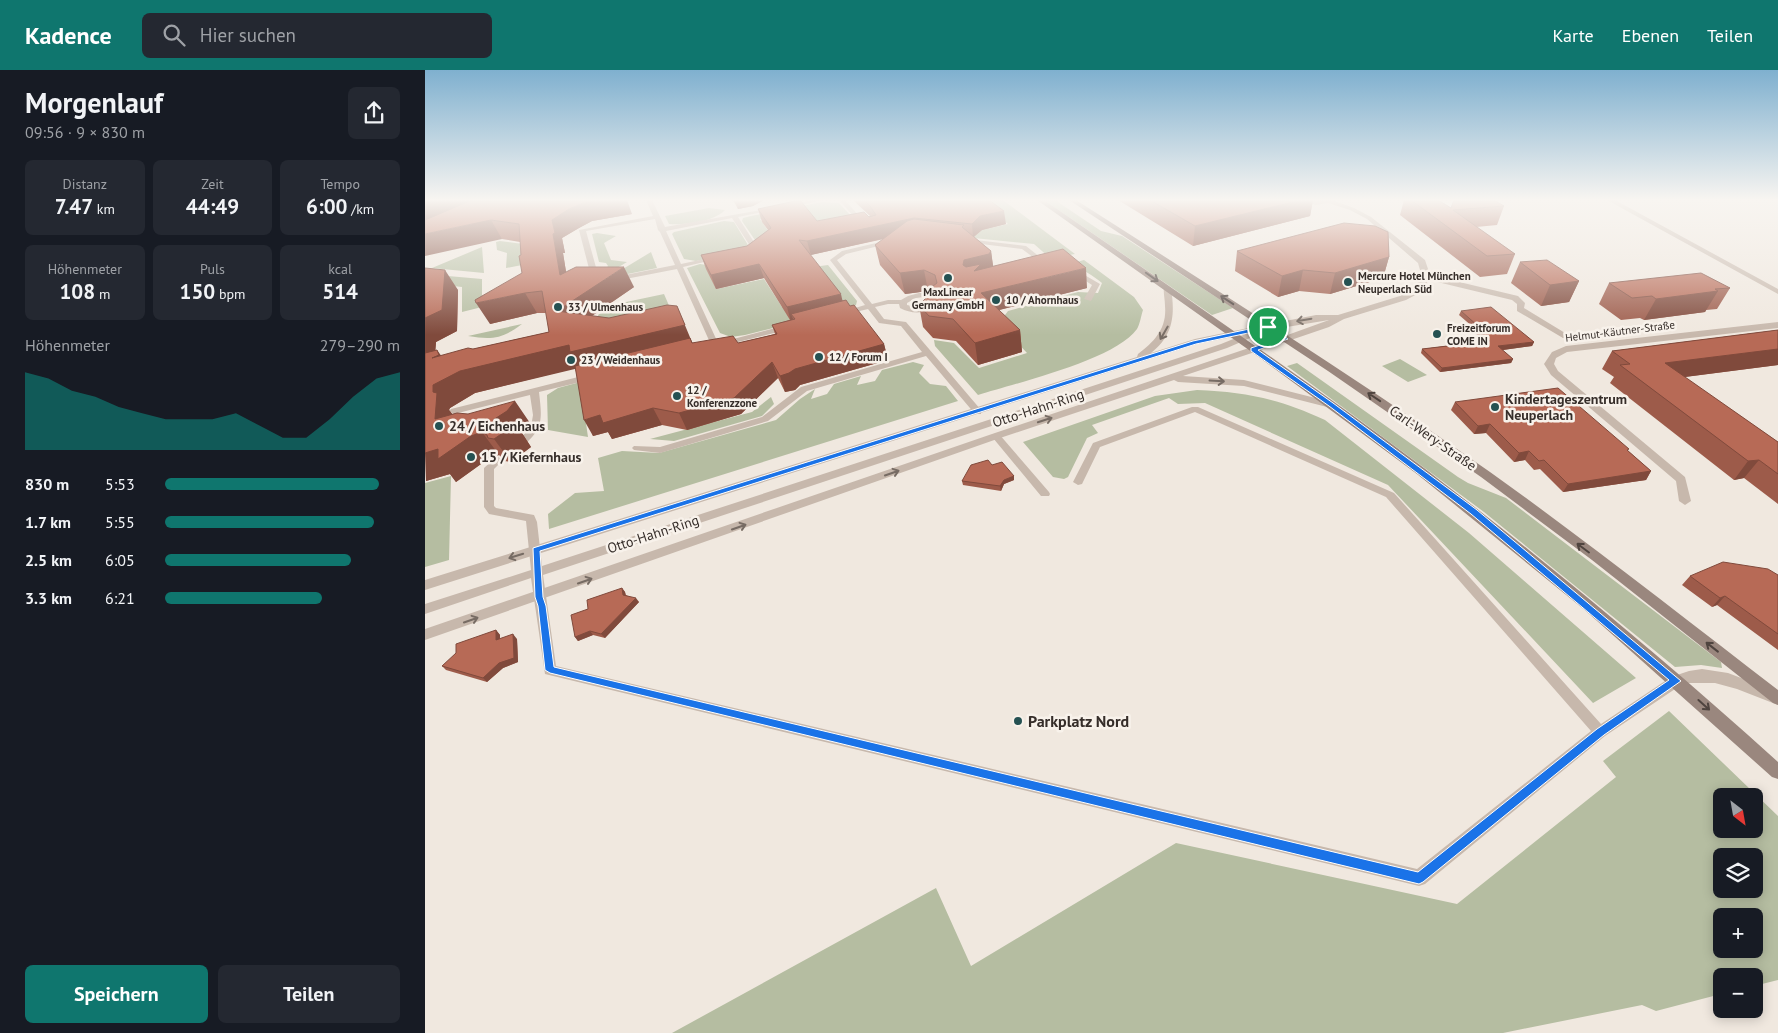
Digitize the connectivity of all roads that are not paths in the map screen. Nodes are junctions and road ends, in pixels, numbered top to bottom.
1 (586, 245) edge
2 (668, 245) edge
3 (753, 245) edge
4 (874, 245) edge
5 (1004, 245) edge
6 (1105, 245) edge
7 (1141, 245) edge
8 (1402, 245) edge
9 (1692, 245) edge
10 (739, 254) edge
11 (730, 256) edge
12 (677, 266) junction
13 (1067, 266) edge
14 (1038, 267) edge
15 (1426, 277) junction
16 (1167, 288) junction
17 (1778, 292) edge
18 (1088, 299) dead end
19 (903, 302) edge
20 (870, 306) junction
21 (837, 315) edge
22 (1341, 317) junction
23 (797, 325) edge
24 (1778, 325) edge
25 (1268, 327) junction
26 (1567, 336) dead end
27 (1236, 337) junction
28 (1285, 339) junction
29 (715, 345) junction
30 (705, 348) edge
31 (1253, 350) junction
32 (928, 354) junction
33 (1131, 363) junction
34 (600, 374) edge
35 (1168, 379) junction
36 (534, 391) junction
37 (1331, 405) junction
38 (454, 411) dead end
39 (978, 412) junction
40 (997, 436) junction
41 (519, 444) dead end
42 (637, 448) dead end
43 (498, 460) edge
44 (1078, 482) dead end
45 (1045, 494) dead end
46 (1685, 501) dead end
47 (535, 550) junction
48 (538, 572) junction
49 (425, 584) edge
50 (539, 597) junction
51 (425, 609) edge
52 (425, 636) edge
53 (1677, 681) junction
54 (1778, 699) edge
55 (1600, 732) junction
56 (1778, 772) edge

1 - 12 lane
2 - 12 lane
3 - 10 lane
4 - 20 lane
5 - 14 lane
6 -> 16 main road
25 -> 7 main road, Carl-Wery-Straße
8 - 15 street
9 - 17 street
11 - 12 lane
12 - 29 lane
13 - 18 lane
15 - 22 street
15 - 26 street
16 - 27 main road
16 -> 33 street
19 - 20 lane
20 - 21 lane
20 - 32 lane
22 -> 25 street, Otto-Hahn-Ring
22 - 28 street, Otto-Hahn-Ring
23 - 29 lane
24 - 46 street, Helmut-Käutner-Straße
25 - 27 street, Otto-Hahn-Ring
25 - 28 main road, Carl-Wery-Straße
27 - 31 main road
27 - 33 street, Otto-Hahn-Ring
27 - 48 lane, Otto-Hahn-Ring
28 - 31 street, Otto-Hahn-Ring
54 -> 28 main road, Carl-Wery-Straße
29 - 30 lane
31 - 35 street, Otto-Hahn-Ring
31 - 37 main road
32 - 39 lane
32 - 42 lane
33 - 39 street, Otto-Hahn-Ring
34 - 36 lane
35 -> 37 street
40 -> 35 street, Otto-Hahn-Ring
36 - 38 lane
36 - 41 lane
37 - 53 main road
39 - 47 street, Otto-Hahn-Ring
40 - 45 lane
50 -> 40 street, Otto-Hahn-Ring
43 - 47 lane
44 - 55 lane
47 - 48 lane
47 -> 49 street, Otto-Hahn-Ring
48 - 50 lane
48 - 51 lane, Otto-Hahn-Ring
52 -> 50 street, Otto-Hahn-Ring
50 - 55 lane
53 - 54 street, Carl-Wery-Straße
53 - 55 lane
53 -> 56 main road

